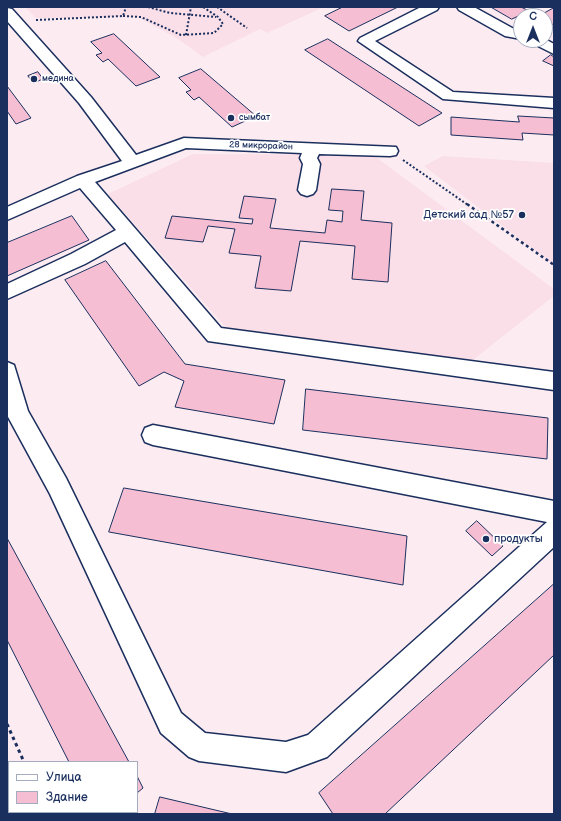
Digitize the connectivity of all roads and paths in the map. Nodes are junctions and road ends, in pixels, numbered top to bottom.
1 (131, 7) edge
2 (148, 7) edge
3 (191, 7) edge
4 (203, 7) edge
5 (217, 7) edge
6 (432, 7) edge
7 (464, 7) edge
8 (126, 8) edge
9 (188, 15) junction
10 (14, 16) edge
11 (123, 16) junction
12 (218, 17) junction
13 (247, 28) dead end
14 (513, 34) edge
15 (186, 35) junction
16 (554, 104) edge
17 (313, 148) junction
18 (390, 151) joint
19 (133, 163) junction
20 (84, 180) junction
21 (307, 190) dead end
22 (7, 214) edge
23 (128, 232) junction
24 (554, 265) edge
25 (7, 292) edge
26 (7, 371) edge
27 (554, 381) edge
28 (153, 435) dead end
29 (554, 512) edge
30 (554, 532) edge
31 (7, 724) edge
32 (24, 761) edge

1 - 8 path
2 - 9 path
3 - 9 path
4 - 12 path
5 - 13 path
6 - 16 lane
7 - 14 lane
8 - 11 path
9 - 12 path
9 - 15 path
10 - 11 path
10 - 19 lane
11 - 15 path
12 - 15 path
17 - 18 lane, 28 микрорайон
17 - 19 lane, 28 микрорайон
17 - 21 lane
18 - 24 path
19 - 20 lane, 28 микрорайон
20 - 22 lane, 28 микрорайон
20 - 23 lane
23 - 25 lane
23 - 27 lane
26 - 30 lane
28 - 29 lane
31 - 32 path

